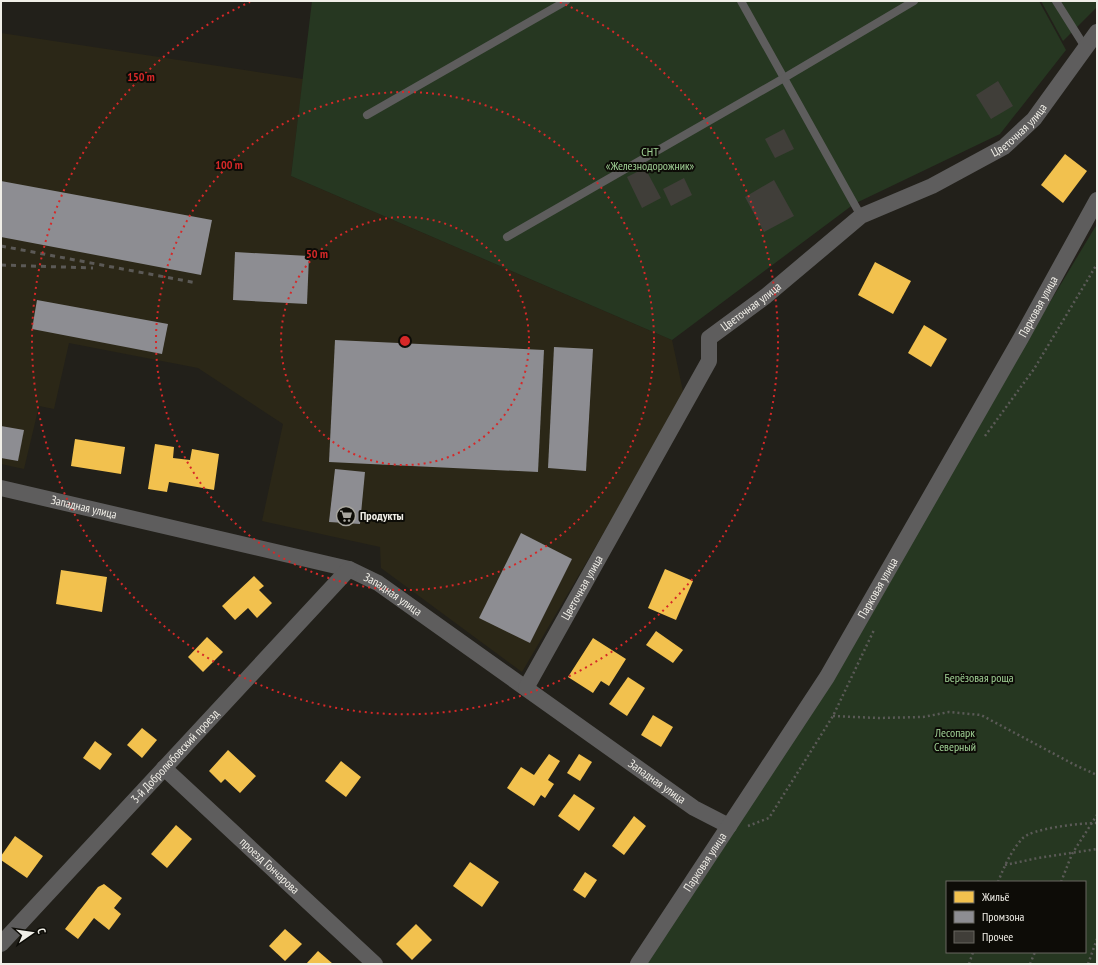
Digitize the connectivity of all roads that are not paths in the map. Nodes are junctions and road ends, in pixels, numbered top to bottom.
1 (566, 1) edge
2 (741, 1) edge
3 (914, 1) edge
4 (1056, 1) edge
5 (1093, 39) edge
6 (784, 78) junction
7 (367, 115) dead end
8 (1097, 200) edge
9 (861, 216) junction
10 (507, 237) dead end
11 (1, 488) edge
12 (349, 568) junction
13 (526, 688) junction
14 (164, 768) junction
15 (729, 826) junction
16 (1, 944) edge
17 (368, 962) edge
18 (638, 964) edge

1 - 7 lane
2 - 6 lane
3 - 6 lane
4 - 5 lane
5 - 9 street, Цветочная улица
6 - 9 lane
6 - 10 lane
8 - 15 street, Парковая улица
9 - 13 street, Цветочная улица
11 - 12 street, Западная улица
12 - 13 street, Западная улица
12 - 14 street, 3-й Добролюбовский проезд
13 - 15 street, Западная улица
14 - 16 street, 3-й Добролюбовский проезд
14 - 17 street, проезд Гончарова
15 - 18 street, Парковая улица

